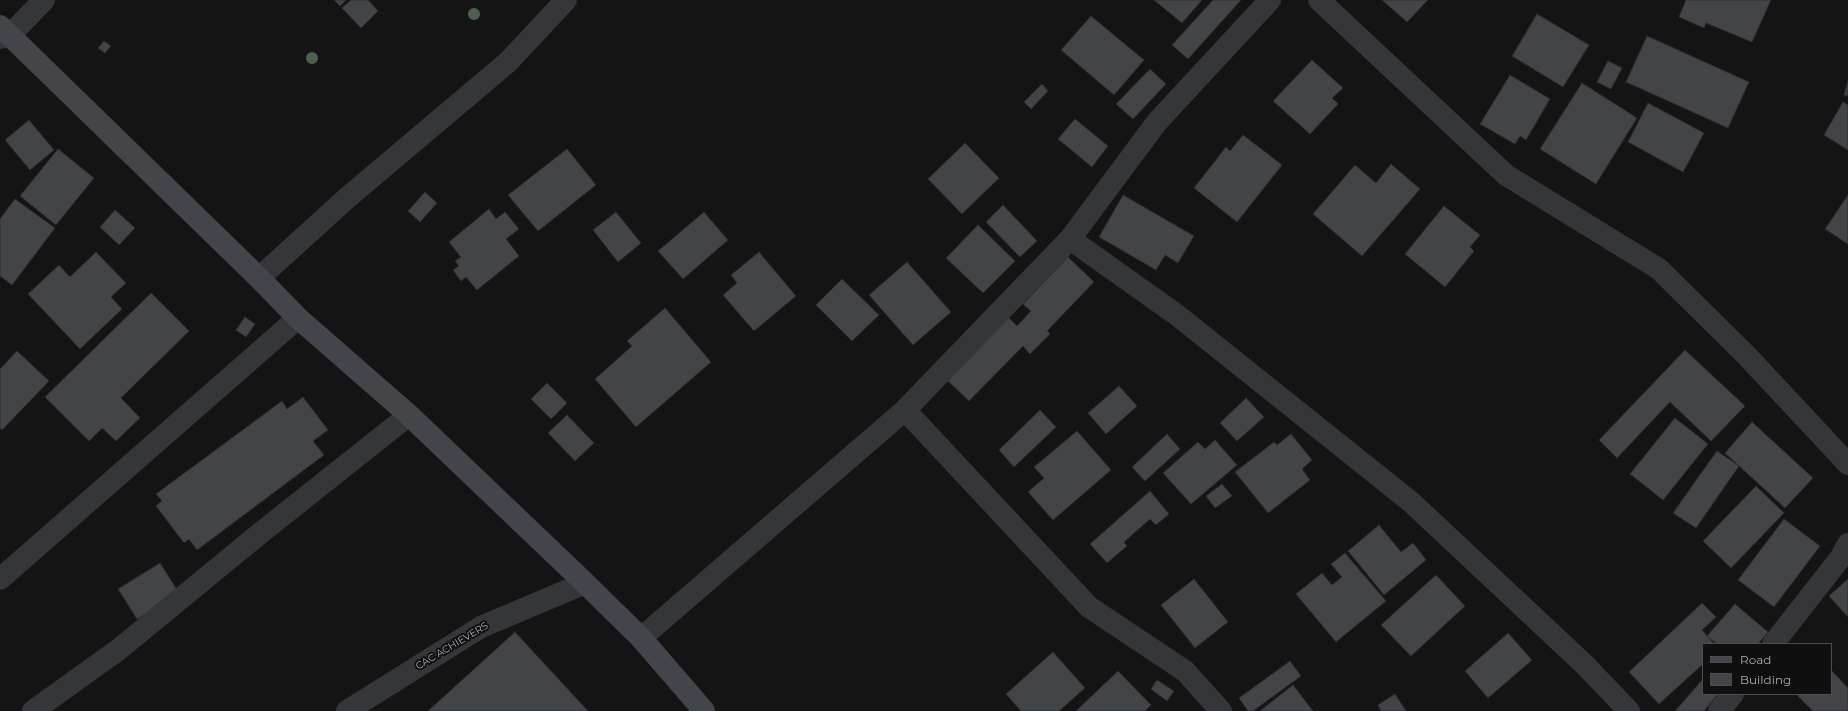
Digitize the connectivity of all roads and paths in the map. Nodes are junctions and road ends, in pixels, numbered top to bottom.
1 (44, 0) edge
2 (566, 0) edge
3 (1270, 0) edge
4 (1319, 0) edge
5 (3, 33) edge
6 (1070, 239) junction
7 (259, 278) junction
8 (298, 318) junction
9 (905, 410) junction
10 (409, 415) junction
11 (1848, 464) edge
12 (1848, 544) edge
13 (0, 579) edge
14 (585, 583) junction
15 (641, 638) junction
16 (1774, 643) edge
17 (1732, 695) edge
18 (33, 711) edge
19 (347, 711) edge
20 (704, 711) edge
21 (1221, 711) edge
22 (1629, 711) edge
23 (1719, 711) edge

1 - 5 street
2 - 7 street
3 - 6 street
4 - 11 street
5 - 7 street
6 - 9 street
6 - 22 street
7 - 8 street
8 - 10 street
8 - 13 street
9 - 15 street
9 - 21 street
10 - 14 street
10 - 18 street
12 - 16 street
14 - 15 street
14 - 19 street, CAC ACHIEVERS
15 - 20 street
17 - 23 street

